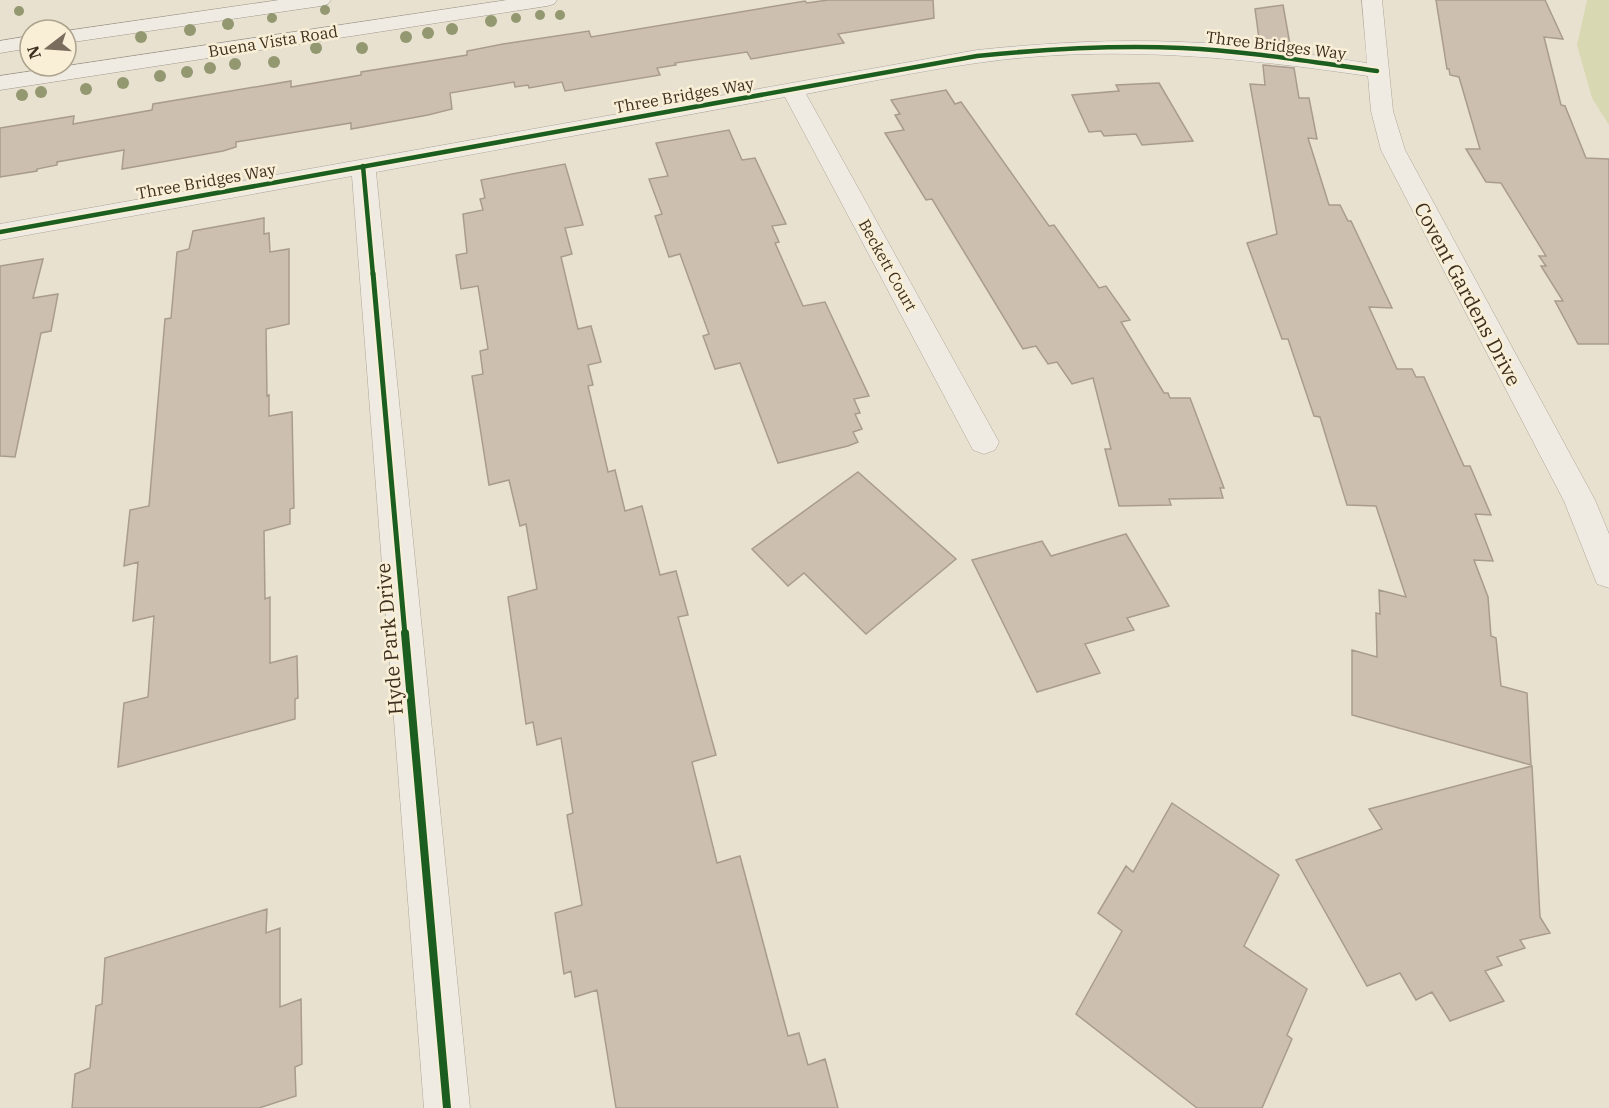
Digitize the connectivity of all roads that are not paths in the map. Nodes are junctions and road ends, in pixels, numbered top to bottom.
1 (321, 0) edge
2 (547, 0) edge
3 (1372, 0) edge
4 (78, 35) edge
5 (18, 44) edge
6 (0, 47) edge
7 (1377, 71) junction
8 (0, 83) edge
9 (792, 89) junction
10 (363, 166) junction
11 (0, 232) edge
12 (984, 442) dead end
13 (1609, 574) edge
14 (447, 1108) edge

1 - 4 street, Buena Vista Road
2 - 8 street, Buena Vista Road
3 - 7 street, Covent Gardens Drive
5 - 6 street
7 - 9 street, Three Bridges Way
7 - 13 street, Covent Gardens Drive
9 - 10 street, Three Bridges Way
9 - 12 street, Beckett Court
10 - 11 street, Three Bridges Way
10 - 14 street, Hyde Park Drive

